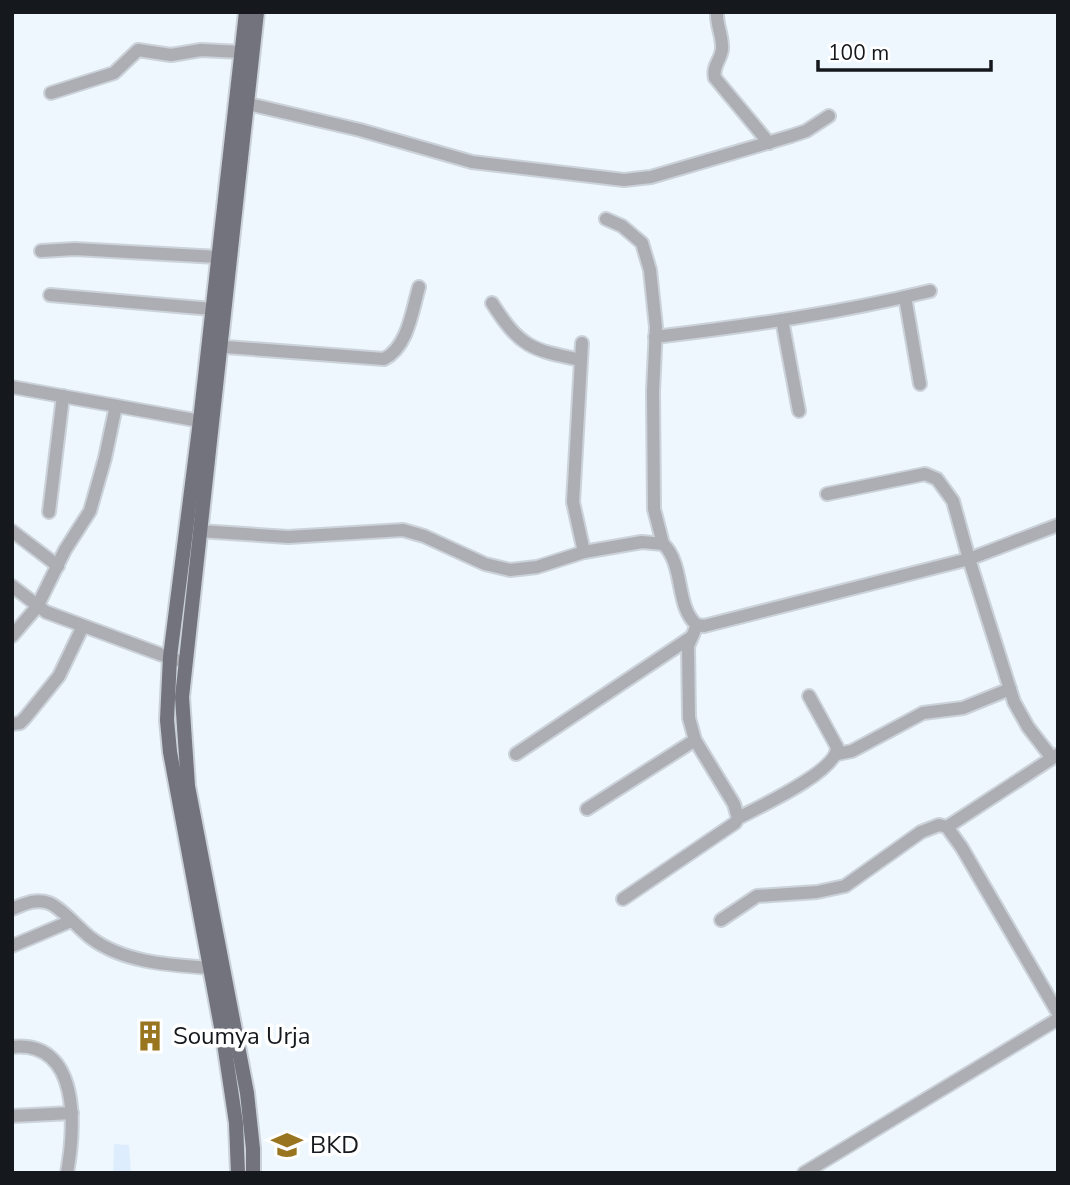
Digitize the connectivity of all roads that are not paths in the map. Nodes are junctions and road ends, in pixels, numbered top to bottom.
1 (246, 12) edge
2 (257, 12) edge
3 (717, 12) edge
4 (241, 52) junction
5 (51, 93) dead end
6 (241, 103) junction
7 (829, 116) dead end
8 (769, 143) junction
9 (606, 219) dead end
10 (41, 251) dead end
11 (218, 257) junction
12 (419, 287) dead end
13 (930, 291) dead end
14 (50, 295) dead end
15 (905, 297) junction
16 (492, 303) dead end
17 (212, 309) junction
18 (782, 320) junction
19 (655, 337) junction
20 (582, 343) dead end
21 (215, 346) junction
22 (581, 360) junction
23 (920, 384) dead end
24 (12, 387) edge
25 (63, 397) junction
26 (117, 406) junction
27 (799, 411) dead end
28 (200, 421) junction
29 (827, 494) dead end
30 (49, 512) dead end
31 (1058, 525) edge
32 (12, 531) edge
33 (200, 531) junction
34 (663, 544) junction
35 (584, 552) junction
36 (969, 559) junction
37 (58, 566) junction
38 (12, 586) edge
39 (37, 607) junction
40 (697, 625) junction
41 (83, 626) junction
42 (12, 636) edge
43 (690, 638) junction
44 (177, 660) junction
45 (1010, 689) junction
46 (809, 696) dead end
47 (12, 724) edge
48 (695, 740) junction
49 (516, 754) dead end
50 (838, 754) junction
51 (1055, 756) edge
52 (587, 810) dead end
53 (738, 818) junction
54 (947, 827) junction
55 (623, 899) dead end
56 (12, 909) edge
57 (721, 920) dead end
58 (71, 921) junction
59 (12, 946) edge
60 (211, 968) junction
61 (1058, 1013) edge
62 (1058, 1019) edge
63 (12, 1047) edge
64 (72, 1113) junction
65 (12, 1116) edge
66 (67, 1173) edge
67 (238, 1173) edge
68 (253, 1173) edge
69 (804, 1173) edge

1 - 4 main road
2 - 6 main road
3 - 8 street
4 - 5 street
4 - 6 main road
6 - 8 street
6 - 11 main road
6 - 21 main road
7 - 8 street
9 - 19 street
10 - 11 street
11 - 17 main road
12 - 21 street
13 - 15 street
14 - 17 street
15 - 18 street
15 - 23 street
16 - 22 street
17 - 21 main road
18 - 19 street
18 - 27 street
19 - 34 street
20 - 22 street
21 - 28 main road
21 - 33 main road
22 - 35 street
24 - 25 street
25 - 26 street
25 - 30 street
26 - 28 street
26 - 37 street
28 - 44 main road
29 - 36 street
31 - 36 street
32 - 37 street
33 - 35 street
33 - 44 main road
34 - 35 street
34 - 40 street
36 - 40 street
36 - 45 street
37 - 39 street
38 - 39 street
39 - 41 street
39 - 42 street
40 - 43 street
41 - 44 street
41 - 47 street
43 - 48 street
43 - 49 street
44 - 60 main road
44 - 68 main road
45 - 50 street
45 - 51 street
46 - 50 street
48 - 52 street
48 - 53 street
50 - 53 street
51 - 54 street
53 - 55 street
54 - 57 street
54 - 61 street
56 - 58 street
58 - 59 street
58 - 60 street
60 - 67 main road
62 - 69 street
63 - 64 street
64 - 65 street
64 - 66 street

